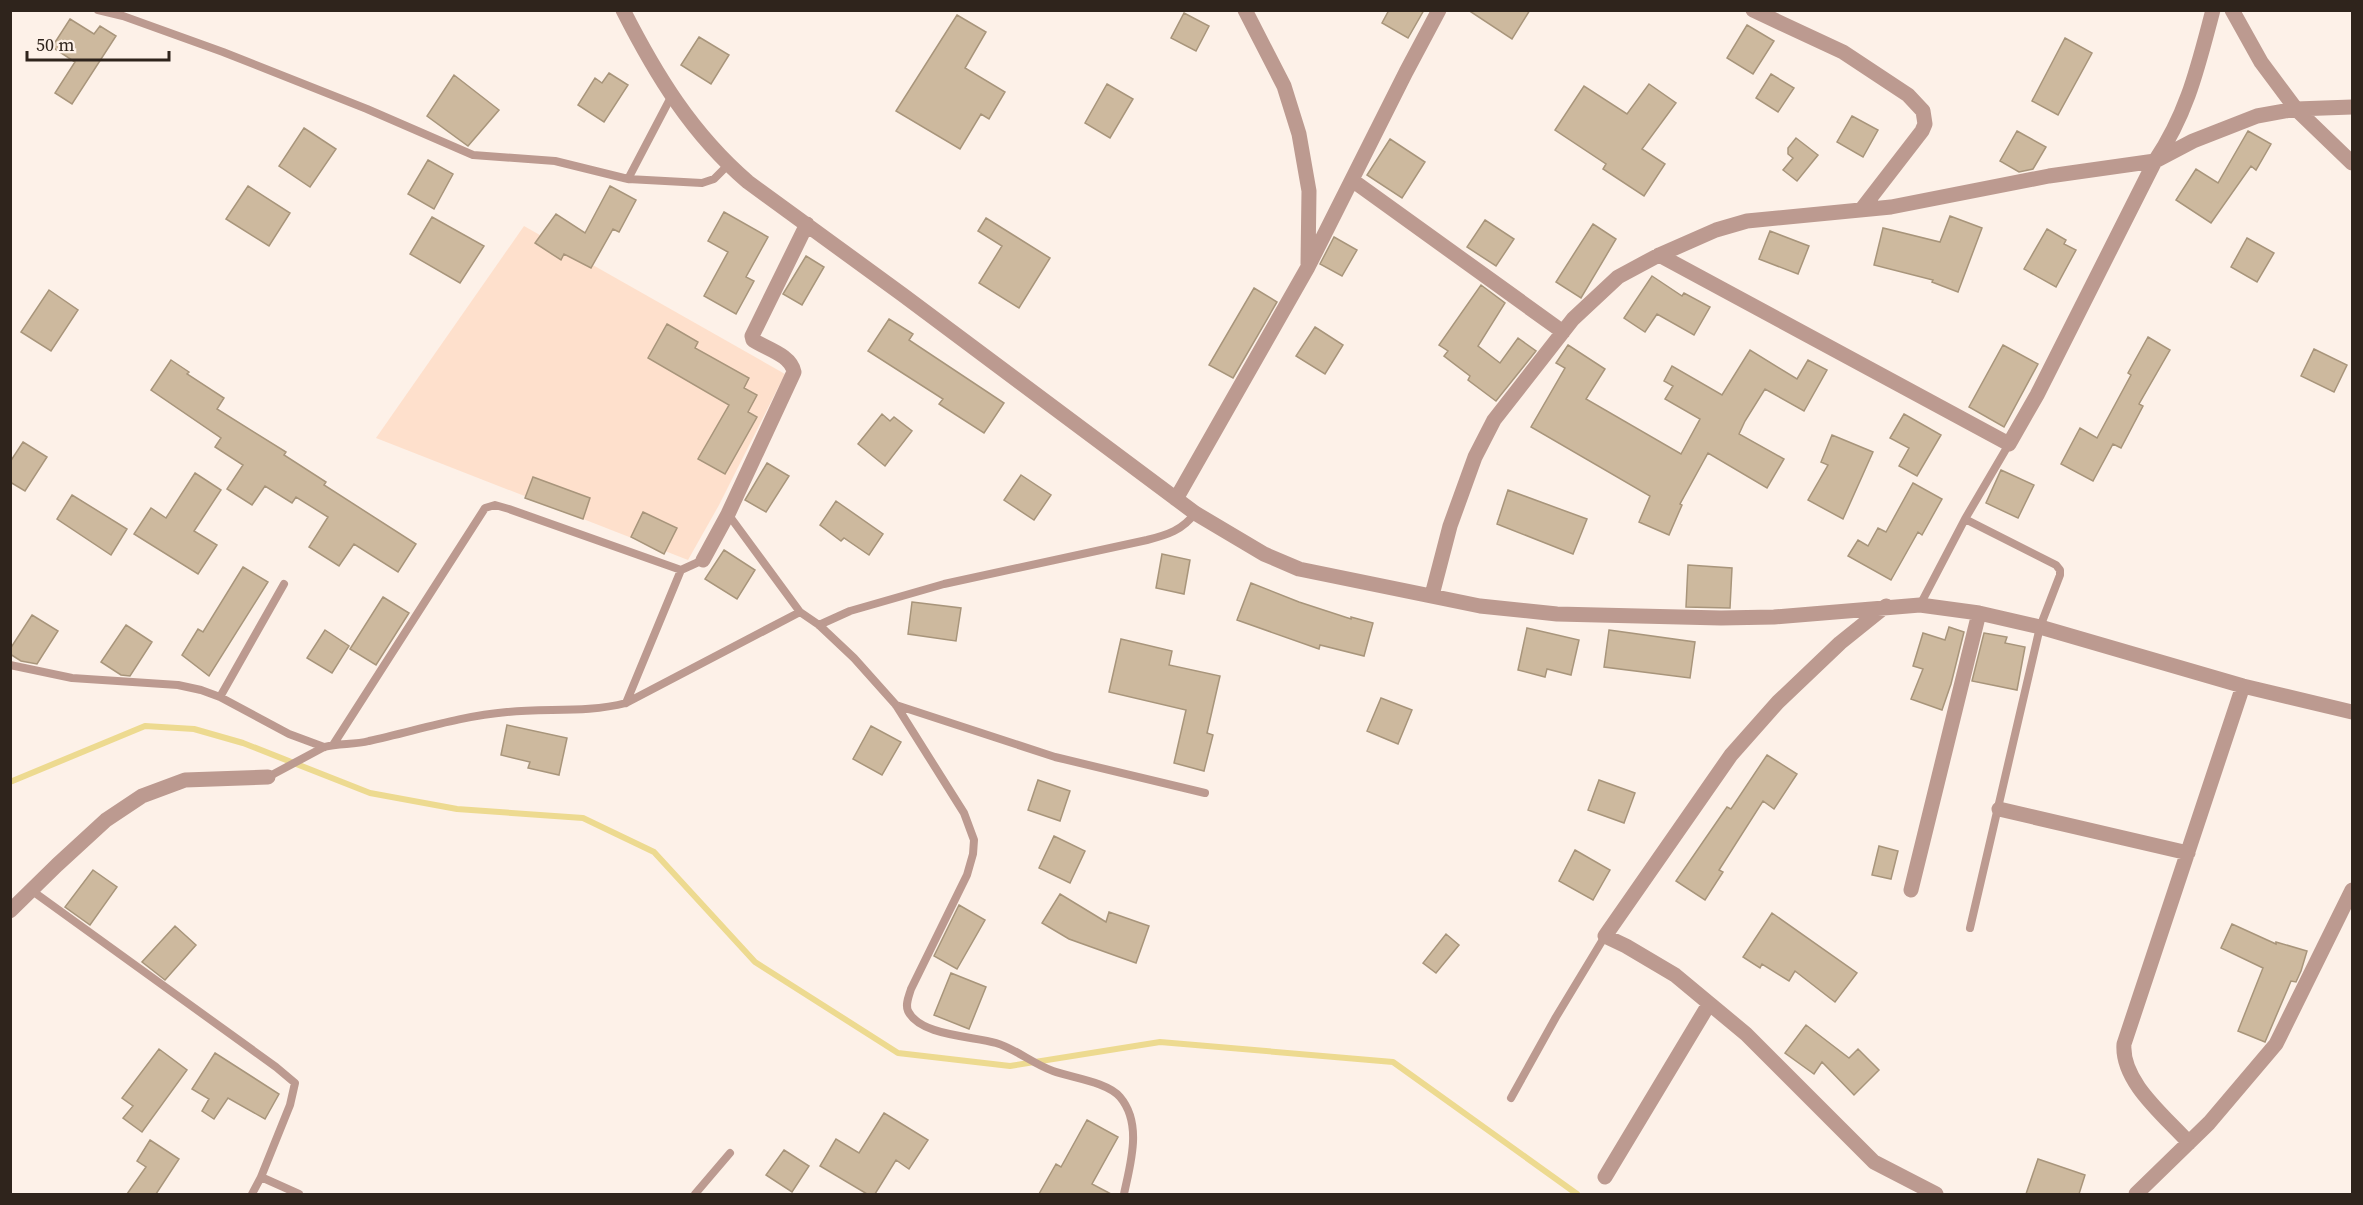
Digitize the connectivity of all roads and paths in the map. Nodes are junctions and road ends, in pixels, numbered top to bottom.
1 (98, 10) edge
2 (623, 10) edge
3 (1245, 10) edge
4 (1439, 10) edge
5 (1753, 10) edge
6 (2213, 10) edge
7 (2232, 10) edge
8 (125, 14) edge
9 (671, 97) junction
10 (2352, 107) edge
11 (2296, 109) junction
12 (2155, 161) junction
13 (2352, 163) edge
14 (728, 165) junction
15 (628, 179) junction
16 (1352, 180) junction
17 (1862, 210) junction
18 (807, 224) junction
19 (1659, 255) junction
20 (1308, 267) junction
21 (1563, 332) junction
22 (2009, 444) junction
23 (1176, 499) junction
24 (1195, 513) junction
25 (728, 514) junction
26 (1965, 519) junction
27 (703, 560) joint
28 (681, 570) junction
29 (284, 584) dead end
30 (1432, 595) junction
31 (1920, 604) junction
32 (1886, 606) junction
33 (800, 612) junction
34 (1979, 613) junction
35 (819, 625) junction
36 (2040, 627) junction
37 (10, 665) edge
38 (2243, 686) junction
39 (220, 697) junction
40 (626, 703) junction
41 (896, 705) junction
42 (2352, 712) edge
43 (333, 745) junction
44 (324, 747) junction
45 (268, 777) joint
46 (1205, 793) dead end
47 (1999, 809) junction
48 (2188, 853) junction
49 (31, 890) junction
50 (1911, 890) dead end
51 (2352, 891) edge
52 (10, 911) edge
53 (1970, 928) dead end
54 (1605, 936) junction
55 (1709, 1004) junction
56 (1511, 1098) dead end
57 (2189, 1143) junction
58 (730, 1153) dead end
59 (261, 1177) junction
60 (1605, 1178) dead end
61 (252, 1194) edge
62 (299, 1194) edge
63 (695, 1194) edge
64 (1124, 1194) edge
65 (1936, 1194) edge
66 (2136, 1194) edge

1 - 8 lane
2 - 9 street
3 - 20 street
4 - 16 street
5 - 17 street
6 - 12 street
7 - 11 street
8 - 15 lane
9 - 14 street
9 - 15 lane
10 - 11 street
11 - 12 street
11 - 13 street
12 - 17 street
12 - 22 street
14 - 15 lane
14 - 18 street
16 - 20 street
16 - 21 street
17 - 19 street
18 - 23 street
18 - 25 street
19 - 21 street
19 - 22 street
20 - 23 street
21 - 30 street
22 - 26 lane
23 - 24 street
24 - 30 street
24 - 35 lane
25 - 27 street
25 - 33 lane
26 - 31 lane
26 - 36 lane
27 - 28 lane
28 - 40 lane
28 - 43 lane
29 - 39 lane
30 - 32 street
31 - 32 street
31 - 34 street
32 - 54 street
33 - 35 lane
33 - 40 lane
34 - 36 street
34 - 50 street
35 - 41 lane
36 - 38 street
36 - 47 lane
37 - 39 lane
38 - 42 street
38 - 48 street
39 - 44 lane
40 - 43 lane
41 - 46 lane
41 - 64 lane
43 - 44 lane
44 - 45 lane
45 - 49 street
47 - 48 street
47 - 53 lane
48 - 57 street
49 - 52 street
49 - 59 lane
51 - 57 street
54 - 55 street
54 - 56 lane
55 - 60 street
55 - 65 street
57 - 66 street
58 - 63 lane
59 - 61 lane
59 - 62 lane

